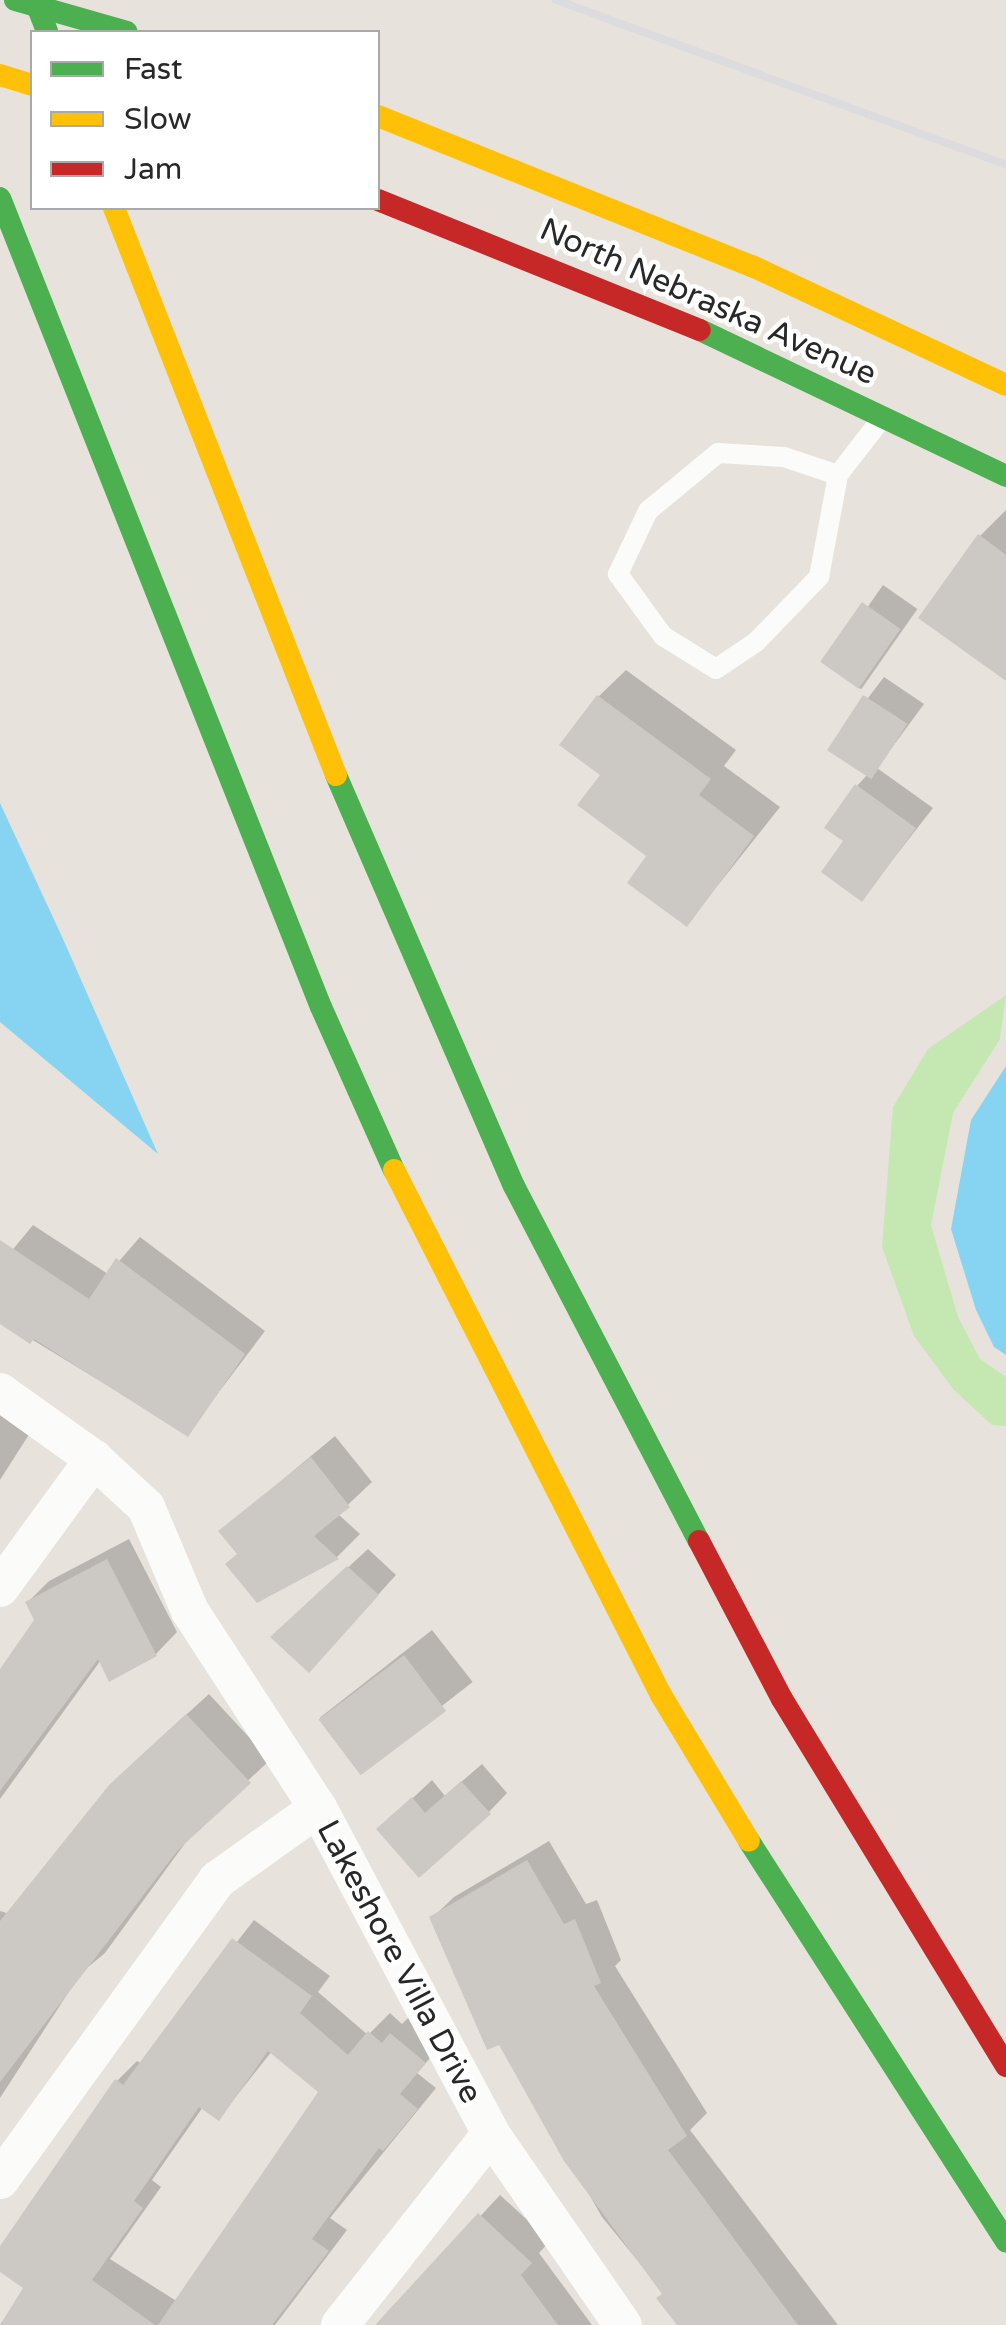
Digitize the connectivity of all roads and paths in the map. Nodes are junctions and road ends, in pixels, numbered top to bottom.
1 (15, 0) edge
2 (35, 0) edge
3 (46, 30) edge
4 (121, 30) edge
5 (0, 75) edge
6 (30, 84) edge
7 (380, 117) edge
8 (0, 198) edge
9 (380, 201) edge
10 (115, 210) edge
11 (1006, 385) edge
12 (884, 417) junction
13 (838, 475) junction
14 (1006, 476) edge
15 (0, 1392) edge
16 (94, 1459) junction
17 (0, 1588) edge
18 (318, 1808) junction
19 (1006, 2066) edge
20 (491, 2134) junction
21 (0, 2180) edge
22 (1006, 2242) edge
23 (340, 2325) edge
24 (623, 2325) edge

1 - 4 main road
2 - 3 main road
5 - 6 main road
7 - 11 main road, North Nebraska Avenue
8 - 22 main road
9 - 12 main road, North Nebraska Avenue
10 - 19 main road
12 - 13 lane
12 - 14 main road, North Nebraska Avenue
13 - 13 lane
15 - 16 street
16 - 17 street
16 - 18 street
18 - 20 street, Lakeshore Villa Drive
18 - 21 street, Lakeshore Villa Drive
20 - 23 street
20 - 24 street, Lakeshore Villa Drive

